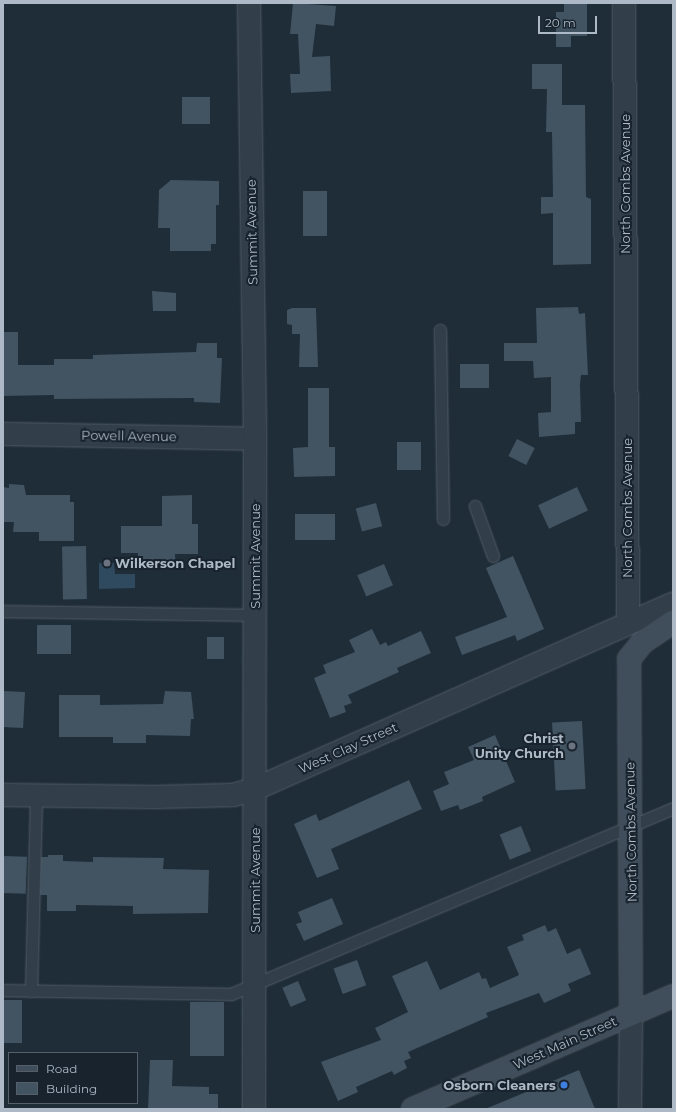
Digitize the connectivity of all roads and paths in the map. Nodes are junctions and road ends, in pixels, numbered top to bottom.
1 (249, 3) edge
2 (624, 3) edge
3 (440, 330) dead end
4 (3, 434) edge
5 (255, 439) junction
6 (475, 506) dead end
7 (443, 519) dead end
8 (493, 556) dead end
9 (673, 604) edge
10 (3, 611) edge
11 (255, 615) junction
12 (673, 622) edge
13 (628, 624) junction
14 (628, 659) junction
15 (255, 789) junction
16 (3, 795) edge
17 (36, 795) junction
18 (673, 808) edge
19 (631, 826) junction
20 (254, 984) junction
21 (3, 990) edge
22 (30, 991) junction
23 (673, 996) edge
24 (631, 1014) junction
25 (418, 1108) edge
26 (254, 1109) edge
27 (630, 1109) edge

1 - 5 street, Summit Avenue
2 - 13 street, North Combs Avenue
3 - 7 lane
4 - 5 street, Powell Avenue
5 - 11 street, Summit Avenue
6 - 8 lane
9 - 13 street, West Clay Street
10 - 11 lane
11 - 15 street, Summit Avenue
12 - 14 main road
13 - 14 street, North Combs Avenue
13 - 15 street, West Clay Street
14 - 19 main road, North Combs Avenue
15 - 17 street, West Clay Street
15 - 20 street, Summit Avenue
16 - 17 street, West Clay Street
17 - 22 lane
18 - 19 lane
19 - 20 lane
19 - 24 main road, North Combs Avenue
20 - 22 lane
20 - 26 street, Summit Avenue
21 - 22 lane
23 - 24 main road, West Main Street
24 - 25 main road, West Main Street
24 - 27 street

